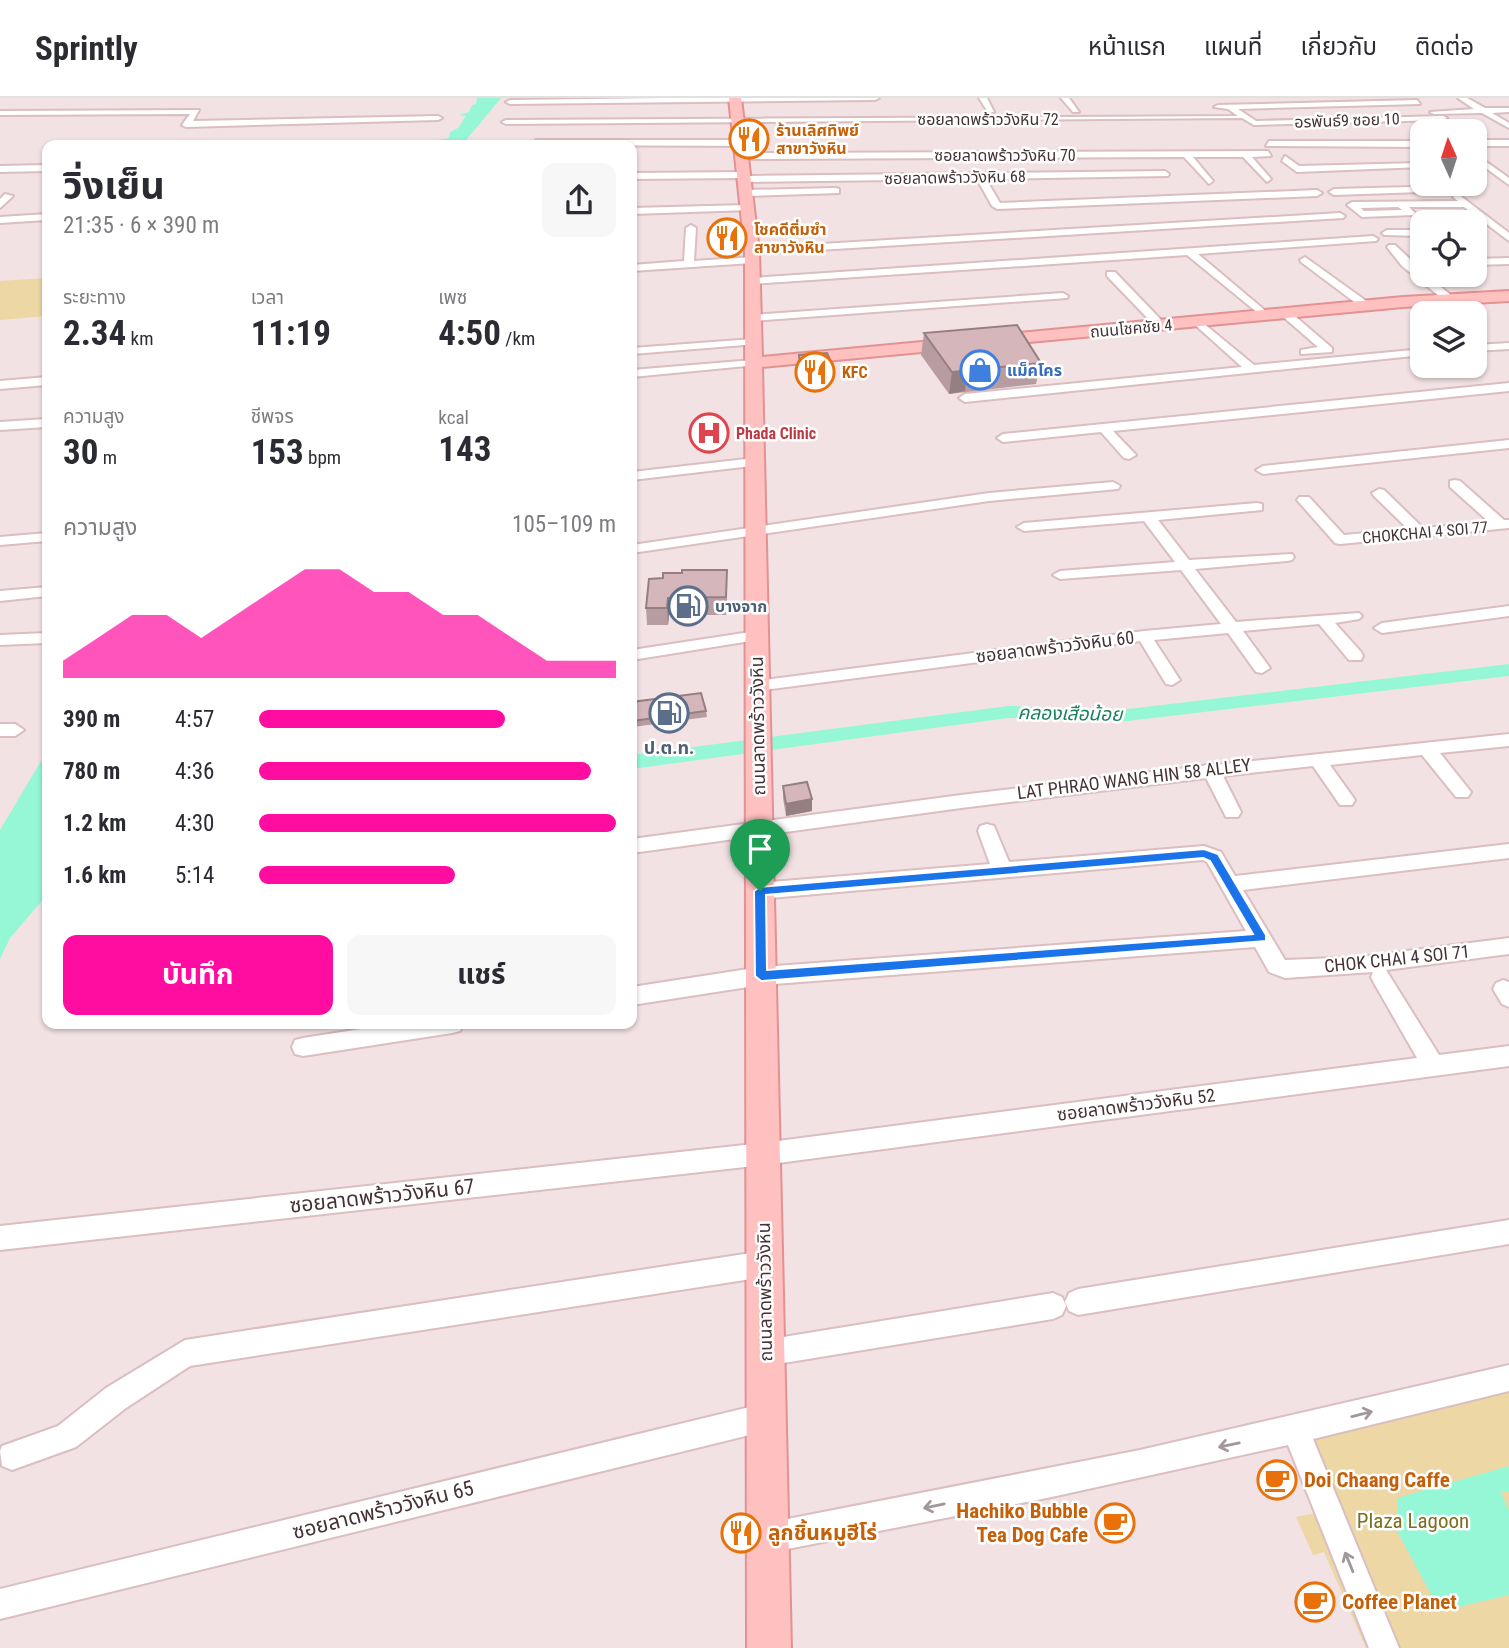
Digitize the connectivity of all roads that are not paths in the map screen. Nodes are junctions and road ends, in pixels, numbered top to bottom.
1 (373, 98) edge
2 (875, 98) edge
3 (983, 98) edge
4 (1065, 98) edge
5 (1218, 98) edge
6 (1462, 98) edge
7 (1475, 98) edge
8 (383, 100) dead end
9 (1413, 100) edge
10 (510, 102) dead end
11 (146, 105) dead end
12 (1229, 106) junction
13 (1201, 107) dead end
14 (734, 108) edge
15 (1131, 108) dead end
16 (991, 110) junction
17 (1028, 110) dead end
18 (1039, 110) dead end
19 (1076, 110) junction
20 (1496, 110) junction
21 (1509, 110) edge
22 (139, 111) junction
23 (554, 111) dead end
24 (693, 111) dead end
25 (921, 111) dead end
26 (1483, 111) junction
27 (0, 113) edge
28 (1434, 113) junction
29 (438, 118) dead end
30 (1238, 118) dead end
31 (1509, 118) edge
32 (506, 122) dead end
33 (1509, 126) edge
34 (767, 143) dead end
35 (1509, 143) edge
36 (1390, 144) junction
37 (1410, 144) edge
38 (1488, 144) edge
39 (637, 146) edge
40 (741, 149) junction
41 (1400, 151) dead end
42 (1186, 154) junction
43 (1244, 154) junction
44 (1285, 159) dead end
45 (1488, 166) edge
46 (42, 168) edge
47 (1410, 168) edge
48 (0, 171) edge
49 (42, 173) edge
50 (1165, 174) dead end
51 (980, 176) junction
52 (637, 177) edge
53 (1267, 179) dead end
54 (1209, 181) dead end
55 (1509, 182) edge
56 (1410, 189) edge
57 (842, 191) dead end
58 (1317, 192) dead end
59 (1334, 192) dead end
60 (746, 194) junction
61 (8, 196) dead end
62 (1456, 196) edge
63 (1400, 204) junction
64 (1466, 204) junction
65 (0, 205) edge
66 (637, 210) edge
67 (679, 215) dead end
68 (1340, 216) dead end
69 (42, 217) edge
70 (0, 220) edge
71 (691, 228) dead end
72 (1488, 232) dead end
73 (1387, 233) dead end
74 (1410, 233) edge
75 (1505, 235) edge
76 (1373, 239) dead end
77 (1392, 247) dead end
78 (1191, 253) junction
79 (752, 256) junction
80 (1305, 260) dead end
81 (1509, 261) edge
82 (1487, 262) edge
83 (1408, 263) joint
84 (689, 264) junction
85 (637, 268) edge
86 (1111, 274) dead end
87 (752, 281) junction
88 (1063, 296) dead end
89 (1509, 296) edge
90 (1448, 298) junction
91 (1365, 306) junction
92 (1285, 313) junction
93 (1264, 315) junction
94 (753, 318) junction
95 (1198, 321) junction
96 (1160, 325) junction
97 (753, 342) junction
98 (1509, 346) edge
99 (1487, 347) edge
100 (637, 351) edge
101 (1297, 352) dead end
102 (1410, 353) edge
103 (753, 363) junction
104 (1250, 368) junction
105 (637, 374) edge
106 (42, 381) edge
107 (0, 385) edge
108 (1509, 387) edge
109 (965, 398) dead end
110 (42, 423) edge
111 (0, 426) edge
112 (1104, 427) junction
113 (1003, 438) dead end
114 (1509, 444) edge
115 (1129, 455) dead end
116 (755, 462) junction
117 (1263, 470) dead end
118 (637, 475) edge
119 (1455, 484) dead end
120 (1113, 486) dead end
121 (1379, 493) dead end
122 (1304, 500) dead end
123 (1257, 507) dead end
124 (1148, 516) junction
125 (1505, 525) edge
126 (1024, 527) dead end
127 (755, 531) junction
128 (1421, 534) junction
129 (42, 537) edge
130 (1340, 540) joint
131 (0, 541) edge
132 (637, 548) edge
133 (1287, 557) dead end
134 (1183, 565) junction
135 (1060, 575) dead end
136 (42, 592) edge
137 (0, 596) edge
138 (1509, 611) edge
139 (1353, 616) dead end
140 (1322, 619) junction
141 (1231, 627) junction
142 (1382, 628) dead end
143 (757, 636) junction
144 (1144, 636) junction
145 (42, 638) edge
146 (0, 640) edge
147 (637, 654) edge
148 (1355, 656) dead end
149 (1262, 668) dead end
150 (1172, 680) dead end
151 (757, 686) junction
152 (1509, 740) edge
153 (1426, 748) junction
154 (1317, 759) junction
155 (1210, 769) junction
156 (1462, 792) dead end
157 (1346, 800) dead end
158 (1232, 811) dead end
159 (759, 827) junction
160 (987, 831) dead end
161 (637, 845) edge
162 (1509, 851) edge
163 (1002, 870) junction
164 (1232, 884) junction
165 (760, 891) junction
166 (1262, 938) junction
167 (1509, 946) edge
168 (761, 976) junction
169 (1381, 977) dead end
170 (637, 995) edge
171 (420, 1029) edge
172 (303, 1047) dead end
173 (1509, 1056) edge
174 (1433, 1066) junction
175 (763, 1154) junction
176 (1509, 1232) edge
177 (0, 1237) edge
178 (764, 1264) junction
179 (765, 1353) junction
180 (1509, 1378) edge
181 (766, 1417) junction
182 (1296, 1431) junction
183 (12, 1456) dead end
184 (767, 1538) junction
185 (0, 1604) edge
186 (769, 1648) edge
187 (1384, 1648) edge

1 - 8 street
2 - 14 street
3 - 16 street
4 - 19 street
5 - 12 street
6 - 26 street
7 - 20 street
9 - 12 street
9 - 28 street, อรพันธ์9 ซอย 10
10 - 14 street
11 - 22 street
12 - 13 street
12 - 28 street, อรพันธ์9 ซอย 10
14 - 30 street, ซอยลาดพร้าววังหิน 72
14 - 32 street
14 - 40 main road, ถนนลาดพร้าววังหิน
15 - 19 street
16 - 17 street
16 - 25 street
18 - 19 street
20 - 21 street
20 - 26 street
20 - 31 street
22 - 27 street
22 - 29 street
23 - 24 street
26 - 28 street
26 - 33 street
34 - 40 street
35 - 38 street
36 - 37 street, ซอยลาดพร้าววังหิน 70
36 - 41 street
36 - 43 street, ซอยลาดพร้าววังหิน 70
39 - 40 street
40 - 42 street, ซอยลาดพร้าววังหิน 70
40 - 60 main road, ถนนลาดพร้าววังหิน
42 - 43 street, ซอยลาดพร้าววังหิน 70
42 - 54 street
43 - 53 street
44 - 47 street
45 - 55 street
46 - 48 street
48 - 49 street
50 - 51 street, ซอยลาดพร้าววังหิน 68
51 - 58 street
51 - 60 street, ซอยลาดพร้าววังหิน 68
52 - 60 street
56 - 59 street
57 - 60 street
60 - 66 street
60 - 67 street
60 - 79 main road, ถนนลาดพร้าววังหิน
61 - 65 street
62 - 64 street
63 - 63 street
63 - 64 street
64 - 75 street
68 - 79 street
69 - 70 street
71 - 84 street
72 - 75 street
73 - 74 street
76 - 78 street
77 - 83 street
78 - 87 street
78 - 93 street
79 - 84 street
79 - 87 main road, ถนนลาดพร้าววังหิน
80 - 91 street
81 - 82 street
83 - 90 street
84 - 85 street
86 - 96 street
87 - 94 main road, ถนนลาดพร้าววังหิน
88 - 94 street
89 - 90 main road, ถนนโชคชัย 4
90 - 91 main road, ถนนโชคชัย 4
91 - 92 main road, ถนนโชคชัย 4
92 - 93 main road, ถนนโชคชัย 4
92 - 101 street
93 - 95 main road, ถนนโชคชัย 4
94 - 97 main road, ถนนลาดพร้าววังหิน
95 - 96 main road, ถนนโชคชัย 4
95 - 104 street
96 - 103 main road, ถนนโชคชัย 4
97 - 100 street
97 - 103 main road, ถนนลาดพร้าววังหิน
98 - 99 street
102 - 104 street
103 - 105 street
103 - 116 main road, ถนนลาดพร้าววังหิน
104 - 109 street
106 - 107 street
108 - 112 street
110 - 111 street
112 - 113 street
112 - 115 street
114 - 117 street
116 - 118 street
116 - 127 main road, ถนนลาดพร้าววังหิน
119 - 125 street
120 - 127 street
121 - 128 street
122 - 130 street
123 - 124 street
124 - 126 street
124 - 134 street
125 - 128 street, CHOKCHAI 4 SOI 77
127 - 132 street
127 - 143 main road, ถนนลาดพร้าววังหิน
128 - 130 street, CHOKCHAI 4 SOI 77
129 - 131 street
133 - 134 street
134 - 135 street
134 - 141 street
136 - 137 street
138 - 142 street
139 - 140 street, ซอยลาดพร้าววังหิน 60
140 - 141 street, ซอยลาดพร้าววังหิน 60
140 - 148 street
141 - 144 street, ซอยลาดพร้าววังหิน 60
141 - 149 street
143 - 147 street
143 - 151 main road, ถนนลาดพร้าววังหิน
144 - 150 street
144 - 151 street, ซอยลาดพร้าววังหิน 60
145 - 146 street
151 - 159 main road, ถนนลาดพร้าววังหิน
152 - 153 street, LAT PHRAO WANG HIN 58 ALLEY
153 - 154 street, LAT PHRAO WANG HIN 58 ALLEY
153 - 156 street
154 - 155 street, LAT PHRAO WANG HIN 58 ALLEY
154 - 157 street
155 - 158 street
155 - 159 street, LAT PHRAO WANG HIN 58 ALLEY
159 - 161 street, LAT PHRAO WANG HIN 58 ALLEY
159 - 165 main road, ถนนลาดพร้าววังหิน
160 - 163 street
162 - 164 street
163 - 164 street
163 - 165 street
164 - 166 street
165 - 168 main road, ถนนลาดพร้าววังหิน
166 - 167 street, CHOK CHAI 4 SOI 71
166 - 168 street
168 - 170 street
168 - 175 main road, ถนนลาดพร้าววังหิน
169 - 174 street
171 - 172 street
173 - 174 street, ซอยลาดพร้าววังหิน 52
174 - 175 street, ซอยลาดพร้าววังหิน 52
175 - 177 street, ซอยลาดพร้าววังหิน 67
175 - 178 main road, ถนนลาดพร้าววังหิน
176 - 179 street
178 - 179 main road, ถนนลาดพร้าววังหิน
178 - 183 street
179 - 181 main road, ถนนลาดพร้าววังหิน
182 -> 180 street
181 - 184 main road, ถนนลาดพร้าววังหิน
181 - 185 street, ซอยลาดพร้าววังหิน 65
182 -> 184 street
187 -> 182 street
184 - 186 main road, ถนนลาดพร้าววังหิน

